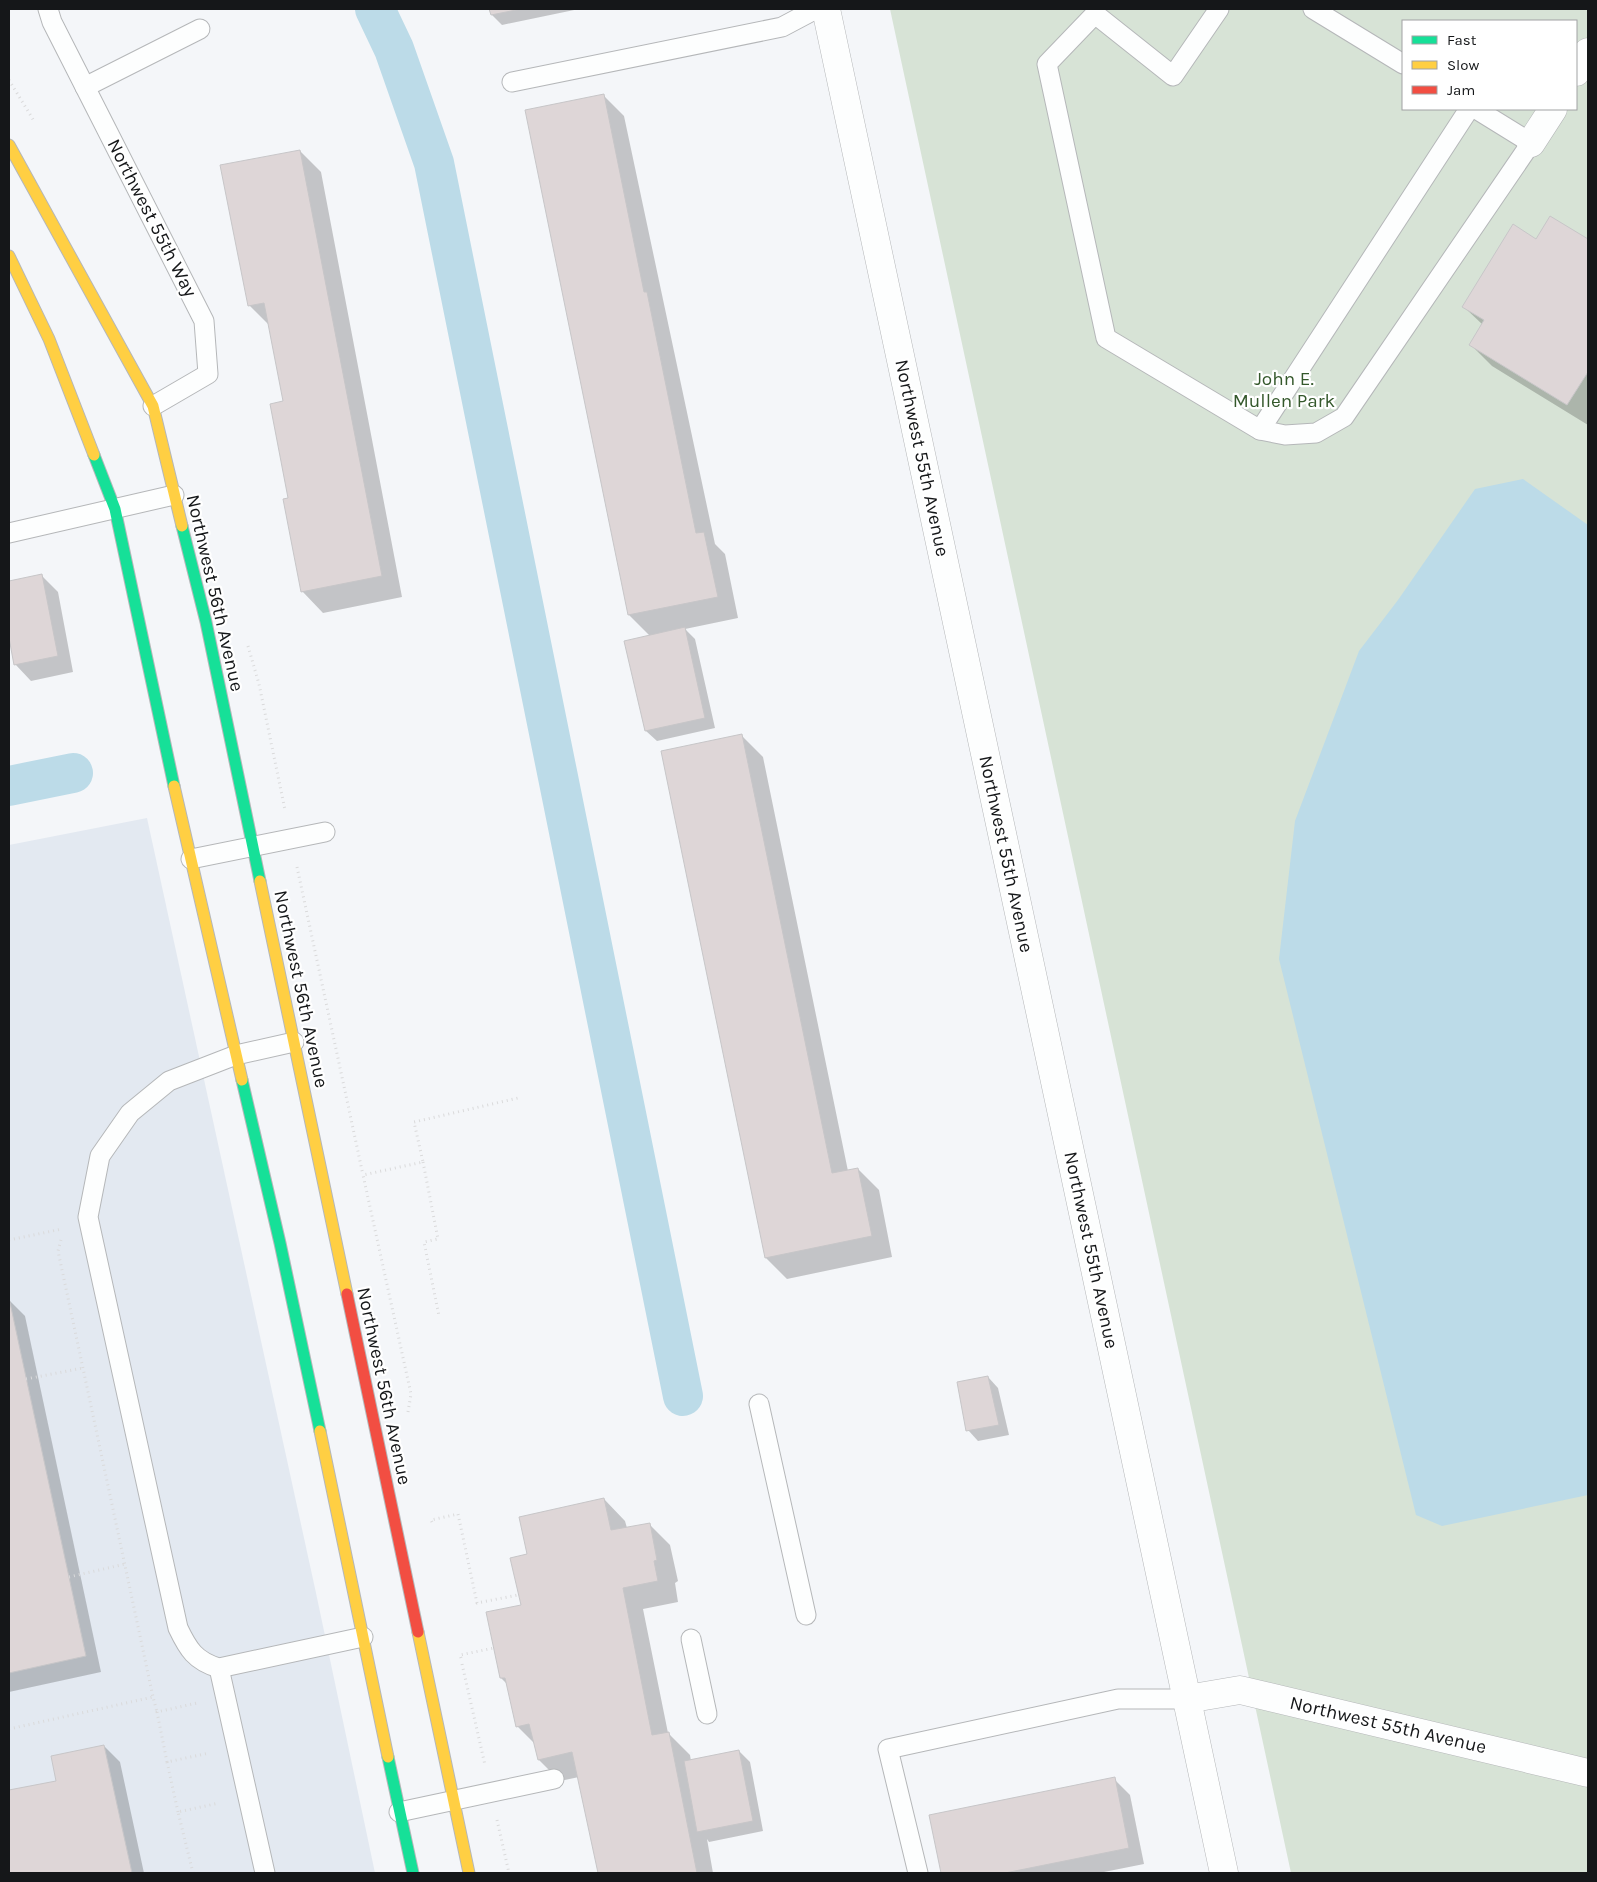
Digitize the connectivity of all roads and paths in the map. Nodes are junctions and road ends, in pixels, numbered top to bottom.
1 (48, 9) edge
2 (816, 9) edge
3 (826, 9) edge
4 (1219, 9) edge
5 (1314, 9) edge
6 (200, 29) dead end
7 (1588, 52) edge
8 (1402, 63) edge
9 (1577, 70) edge
10 (512, 82) dead end
11 (85, 87) junction
12 (1468, 110) edge
13 (1478, 110) edge
14 (1552, 110) edge
15 (1532, 143) junction
16 (12, 158) edge
17 (9, 256) edge
18 (153, 406) junction
19 (1260, 430) junction
20 (174, 495) junction
21 (115, 509) junction
22 (9, 533) edge
23 (324, 832) dead end
24 (253, 847) junction
25 (191, 859) junction
26 (294, 1042) junction
27 (236, 1055) junction
28 (518, 1098) dead end
29 (423, 1162) junction
30 (66, 1223) dead end
31 (65, 1228) junction
32 (9, 1240) edge
33 (440, 1316) dead end
34 (83, 1368) junction
35 (26, 1379) dead end
36 (759, 1404) dead end
37 (407, 1420) dead end
38 (429, 1511) dead end
39 (431, 1520) junction
40 (433, 1529) dead end
41 (125, 1564) junction
42 (69, 1577) dead end
43 (518, 1595) dead end
44 (806, 1615) dead end
45 (363, 1637) junction
46 (691, 1640) dead end
47 (458, 1645) dead end
48 (494, 1648) dead end
49 (460, 1655) junction
50 (219, 1668) junction
51 (153, 1697) junction
52 (225, 1697) junction
53 (1187, 1699) junction
54 (157, 1712) junction
55 (707, 1714) dead end
56 (9, 1729) edge
57 (236, 1747) junction
58 (167, 1762) junction
59 (1588, 1773) edge
60 (554, 1779) dead end
61 (491, 1792) junction
62 (248, 1797) junction
63 (453, 1800) junction
64 (178, 1812) junction
65 (400, 1812) junction
66 (193, 1873) edge
67 (266, 1873) edge
68 (413, 1873) edge
69 (469, 1873) edge
70 (509, 1873) edge
71 (918, 1873) edge
72 (1224, 1873) edge

1 - 11 lane, Northwest 55th Way
2 - 10 lane
3 - 53 street, Northwest 55th Avenue
4 - 19 lane
5 - 8 lane
6 - 11 lane
7 - 9 street
11 - 18 lane, Northwest 55th Way
12 - 19 lane
13 - 15 lane
14 - 15 street
15 - 19 lane
16 - 18 street, Northwest 56th Avenue
17 - 21 street
18 - 20 street, Northwest 56th Avenue
20 - 21 lane
20 - 24 street, Northwest 56th Avenue
21 - 22 lane
21 - 25 street
23 - 24 lane
24 - 25 lane
24 - 26 street, Northwest 56th Avenue
25 - 27 street
26 - 27 lane
26 - 63 street, Northwest 56th Avenue
27 - 45 street
27 - 50 lane
28 - 29 path
29 - 33 path
29 - 37 path
30 - 31 path
31 - 32 path
31 - 34 path
34 - 35 path
34 - 41 path
36 - 44 lane
38 - 39 path
39 - 40 path
39 - 43 path
41 - 42 path
41 - 51 path
45 - 50 lane
45 - 65 street
46 - 55 lane
47 - 49 path
48 - 49 path
49 - 61 path
50 - 52 lane
51 - 54 path
51 - 56 path
52 - 54 path
52 - 57 lane
53 - 59 street, Northwest 55th Avenue
53 - 71 lane
53 - 72 street, Northwest 55th Avenue
54 - 58 path
57 - 58 path
57 - 62 lane
58 - 64 path
60 - 61 lane
61 - 63 lane
61 - 70 path
62 - 64 path
62 - 67 lane
63 - 65 lane
63 - 69 street, Northwest 56th Avenue
64 - 66 path
65 - 68 street

